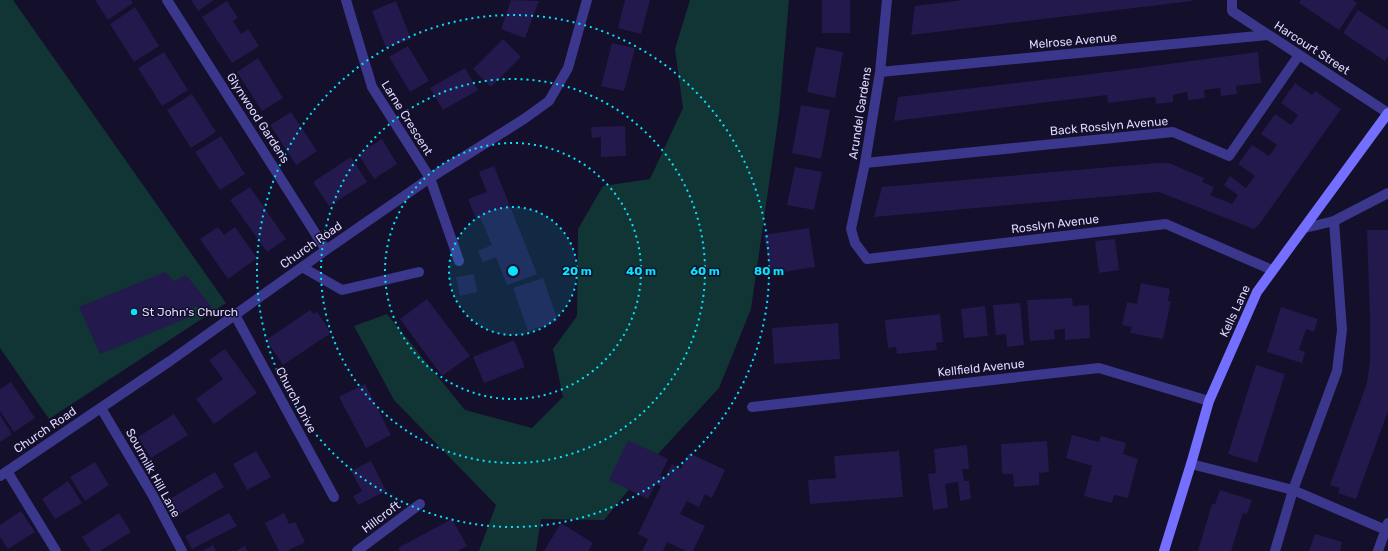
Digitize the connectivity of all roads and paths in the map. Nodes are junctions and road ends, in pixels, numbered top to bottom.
1 (167, 0) edge
2 (346, 0) edge
3 (587, 0) edge
4 (887, 0) edge
5 (1232, 0) edge
6 (1268, 35) junction
7 (1299, 55) junction
8 (880, 72) junction
9 (1388, 113) edge
10 (865, 163) junction
11 (430, 178) junction
12 (1388, 193) edge
13 (1334, 221) junction
14 (1305, 228) junction
15 (851, 229) joint
16 (326, 250) junction
17 (459, 261) dead end
18 (302, 267) junction
19 (1272, 270) junction
20 (419, 272) dead end
21 (235, 315) junction
22 (1210, 401) junction
23 (752, 407) dead end
24 (101, 408) junction
25 (1191, 464) junction
26 (4, 473) edge
27 (1294, 490) junction
28 (334, 497) dead end
29 (420, 504) dead end
30 (1387, 528) edge
31 (56, 551) edge
32 (182, 551) edge
33 (357, 551) edge
34 (1164, 551) edge
35 (1275, 551) edge
36 (1378, 551) edge

1 - 16 street, Glynwood Gardens
2 - 11 street, Larne Crescent
3 - 11 street, Church Road
4 - 8 street, Arundel Gardens
5 - 6 street, Harcourt Street
6 - 7 street, Harcourt Street
6 - 8 street, Melrose Avenue
7 - 9 street, Harcourt Street
7 - 10 street, Back Rosslyn Avenue
8 - 10 street, Arundel Gardens
9 - 14 street, Kells Lane
10 - 15 street, Arundel Gardens
11 - 16 street, Church Road
11 - 17 street, Larne Crescent
12 - 13 street
13 - 14 street
13 - 27 street
14 - 19 street, Kells Lane
15 - 19 street, Rosslyn Avenue
16 - 18 street, Church Road
18 - 20 street
18 - 21 street, Church Road
19 - 22 street, Kells Lane
21 - 24 street, Church Road
21 - 28 street, Church Drive
22 - 23 street, Kellfield Avenue
22 - 25 street, Kells Lane
24 - 26 street, Church Road
24 - 32 street, Sourmilk Hill Lane
25 - 27 street
25 - 34 street, Kells Lane
26 - 31 street
27 - 30 street
27 - 35 street
29 - 33 street, Hillcroft
30 - 36 street

